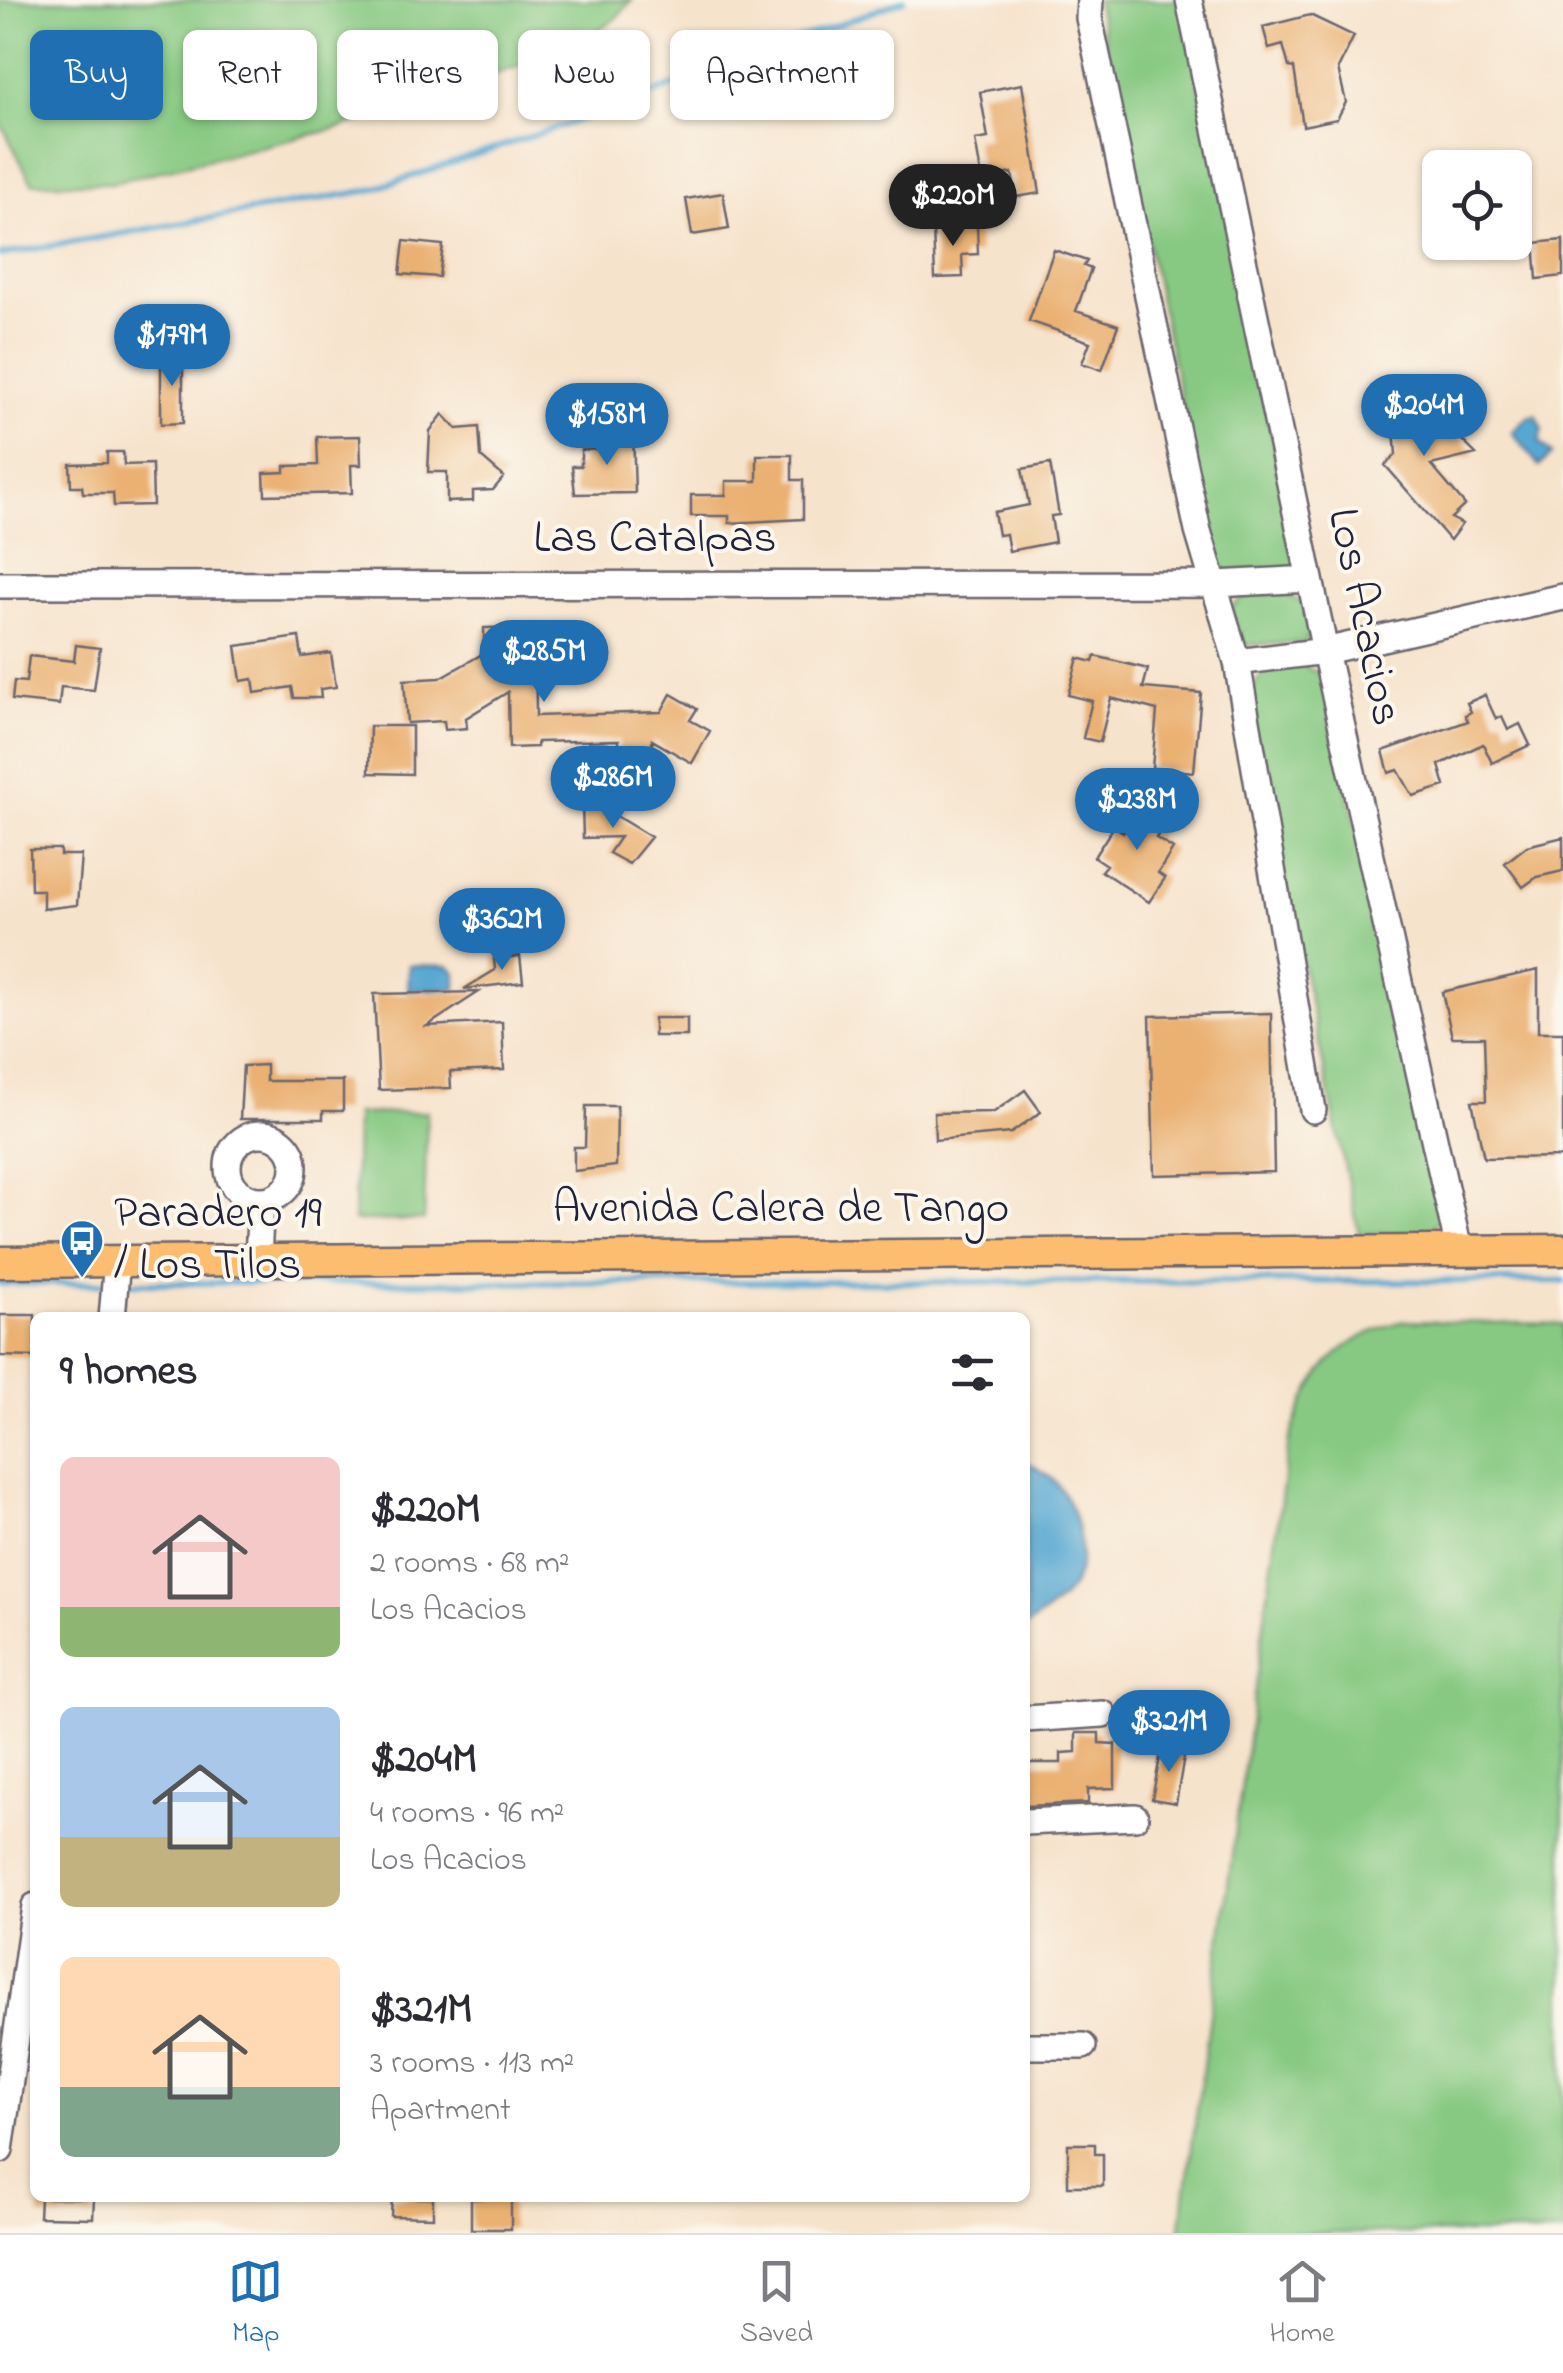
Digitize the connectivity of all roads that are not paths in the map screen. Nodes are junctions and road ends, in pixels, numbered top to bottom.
1 (1090, 0) edge
2 (1189, 0) edge
3 (1310, 579) junction
4 (1216, 584) junction
5 (0, 585) edge
6 (1563, 597) edge
7 (1324, 651) junction
8 (1237, 662) junction
9 (1313, 1110) dead end
10 (262, 1200) dead end
11 (1459, 1250) junction
12 (1563, 1250) edge
13 (258, 1258) junction
14 (0, 1262) edge
15 (115, 1288) edge
16 (1103, 1714) dead end
17 (1030, 1719) edge
18 (1135, 1817) dead end
19 (1030, 1822) edge
20 (30, 1974) edge
21 (25, 2039) edge
22 (1030, 2046) edge
23 (1082, 2046) dead end
24 (0, 2150) edge

1 - 4 street
2 - 3 street, Los Acacios
3 - 4 street, Las Catalpas
3 - 7 street, Los Acacios
4 - 5 street, Las Catalpas
4 - 8 street
6 - 7 street
7 - 8 street
7 - 11 street, Los Acacios
8 - 9 street
10 - 13 street
11 - 12 main road, Avenida Calera de Tango
11 - 13 main road, Avenida Calera de Tango
13 - 15 main road, Avenida Calera de Tango
14 - 15 main road, Avenida Calera de Tango
16 - 17 street
18 - 19 street
20 - 21 street
21 - 24 street
22 - 23 street

